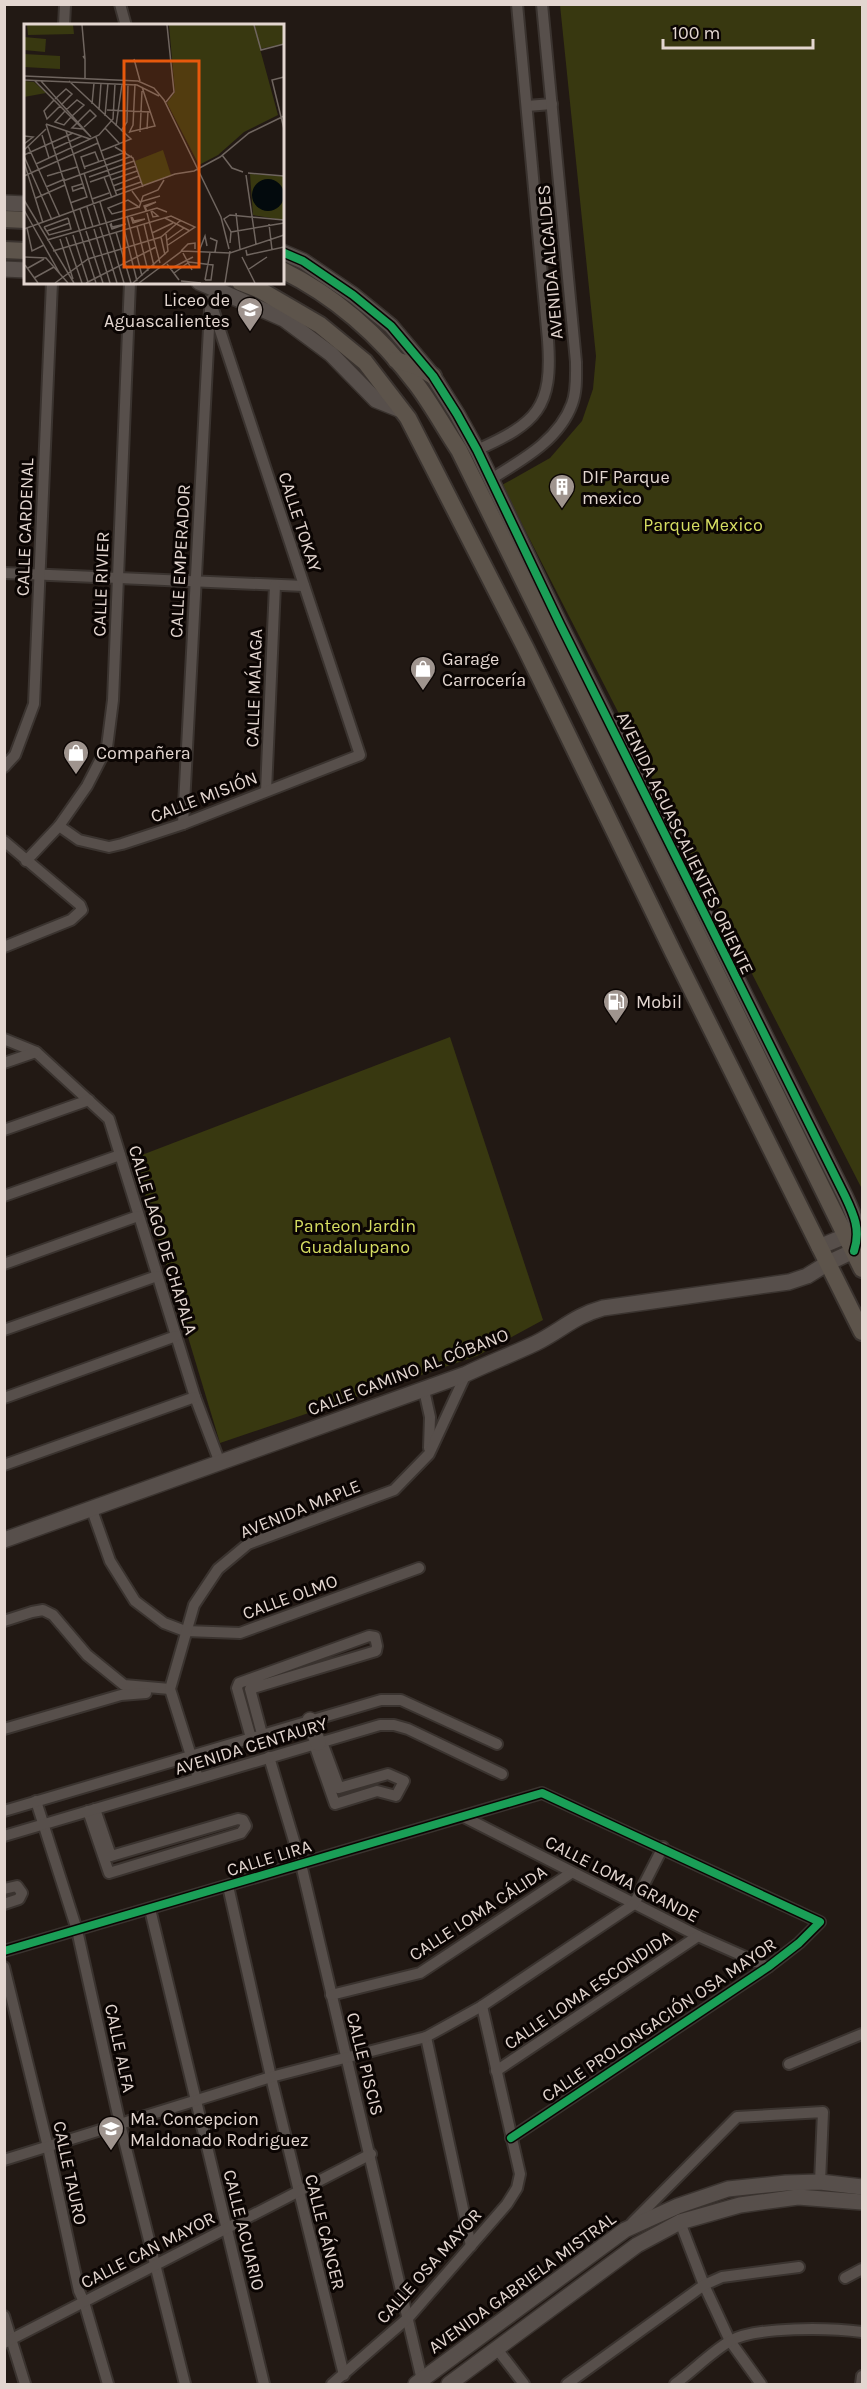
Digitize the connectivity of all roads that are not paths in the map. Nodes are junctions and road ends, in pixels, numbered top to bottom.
1 (120, 4) edge
2 (517, 4) edge
3 (543, 4) edge
4 (65, 5) edge
5 (64, 24) edge
6 (125, 24) edge
7 (552, 104) junction
8 (527, 106) junction
9 (4, 203) edge
10 (24, 204) edge
11 (4, 219) edge
12 (24, 220) edge
13 (4, 250) edge
14 (24, 251) edge
15 (284, 253) edge
16 (4, 269) edge
17 (24, 270) edge
18 (284, 271) edge
19 (52, 284) edge
20 (130, 284) edge
21 (245, 284) edge
22 (207, 289) edge
23 (396, 360) junction
24 (434, 376) junction
25 (401, 410) junction
26 (477, 450) junction
27 (491, 479) junction
28 (4, 573) edge
29 (40, 575) junction
30 (117, 578) junction
31 (196, 582) junction
32 (275, 585) junction
33 (304, 586) junction
34 (569, 643) junction
35 (563, 663) junction
36 (360, 754) joint
37 (613, 764) junction
38 (4, 767) edge
39 (589, 777) junction
40 (266, 791) junction
41 (183, 824) junction
42 (59, 826) junction
43 (4, 842) edge
44 (26, 861) junction
45 (4, 947) edge
46 (4, 1039) edge
47 (36, 1052) junction
48 (4, 1063) edge
49 (761, 1064) junction
50 (783, 1075) junction
51 (89, 1100) junction
52 (4, 1130) edge
53 (120, 1155) junction
54 (4, 1196) edge
55 (845, 1196) junction
56 (862, 1212) edge
57 (138, 1216) junction
58 (856, 1239) edge
59 (819, 1247) junction
60 (828, 1263) junction
61 (4, 1264) edge
62 (862, 1269) edge
63 (157, 1276) junction
64 (4, 1330) edge
65 (862, 1332) edge
66 (176, 1336) junction
67 (466, 1374) junction
68 (423, 1389) junction
69 (195, 1397) junction
70 (4, 1398) edge
71 (429, 1454) junction
72 (220, 1463) junction
73 (4, 1465) edge
74 (92, 1510) junction
75 (4, 1540) edge
76 (419, 1568) dead end
77 (4, 1621) edge
78 (185, 1631) junction
79 (123, 1690) junction
80 (170, 1692) junction
81 (310, 1720) junction
82 (4, 1730) edge
83 (262, 1734) junction
84 (251, 1738) junction
85 (318, 1743) junction
86 (497, 1744) dead end
87 (191, 1755) junction
88 (269, 1757) junction
89 (502, 1774) dead end
90 (198, 1778) junction
91 (36, 1801) junction
92 (91, 1810) junction
93 (4, 1811) edge
94 (464, 1817) junction
95 (44, 1825) junction
96 (4, 1836) edge
97 (663, 1847) junction
98 (302, 1864) junction
99 (572, 1873) junction
100 (228, 1886) junction
101 (4, 1889) edge
102 (4, 1904) edge
103 (634, 1904) junction
104 (150, 1909) junction
105 (77, 1930) junction
106 (698, 1936) junction
107 (4, 1951) edge
108 (4, 1967) edge
109 (768, 1967) junction
110 (331, 1995) junction
111 (483, 2006) junction
112 (862, 2034) edge
113 (426, 2037) junction
114 (346, 2057) junction
115 (789, 2064) dead end
116 (496, 2071) junction
117 (271, 2077) junction
118 (196, 2101) junction
119 (120, 2124) junction
120 (511, 2138) junction
121 (48, 2147) junction
122 (370, 2154) junction
123 (4, 2160) edge
124 (820, 2182) junction
125 (862, 2187) edge
126 (298, 2191) junction
127 (862, 2202) edge
128 (680, 2222) junction
129 (226, 2229) junction
130 (625, 2230) junction
131 (471, 2246) junction
132 (156, 2265) junction
133 (799, 2267) dead end
134 (862, 2269) edge
135 (845, 2278) dead end
136 (704, 2285) junction
137 (84, 2302) junction
138 (4, 2316) edge
139 (409, 2317) junction
140 (862, 2332) edge
141 (8, 2341) edge
142 (730, 2341) junction
143 (497, 2349) junction
144 (344, 2375) junction
145 (862, 2376) edge
146 (419, 2382) edge
147 (680, 2383) edge
148 (25, 2385) edge
149 (108, 2385) edge
150 (184, 2385) edge
151 (264, 2385) edge
152 (332, 2385) edge
153 (449, 2385) edge
154 (524, 2385) edge
155 (567, 2385) edge
156 (761, 2385) edge
157 (861, 2385) edge

1 - 6 street
2 - 8 street, AVENIDA ALCALDES
3 - 7 street, AVENIDA ALCALDES
4 - 5 street
7 - 8 street
7 - 27 street, AVENIDA ALCALDES
8 - 26 street, AVENIDA ALCALDES
9 - 10 street
11 - 12 main road
13 - 14 main road
15 - 24 street, AVENIDA AGUASCALIENTES ORIENTE
16 - 17 street
18 - 23 main road, AVENIDA AGUASCALIENTES ORIENTE
19 - 29 street, CALLE CARDENAL
20 - 30 street, CALLE RIVIER
21 - 25 main road
22 - 25 street
22 - 31 street, CALLE EMPERADOR
22 - 33 street, CALLE TOKAY
23 - 24 main road
23 - 35 main road, AVENIDA AGUASCALIENTES ORIENTE
24 - 26 street, AVENIDA AGUASCALIENTES ORIENTE
25 - 39 main road
26 - 27 street, AVENIDA AGUASCALIENTES ORIENTE
27 - 34 street, AVENIDA AGUASCALIENTES ORIENTE
28 - 29 street
29 - 30 street
29 - 38 street, CALLE CARDENAL
30 - 31 street
30 - 42 street, CALLE RIVIER
31 - 32 street
31 - 41 street, CALLE EMPERADOR
32 - 33 street
32 - 40 street, CALLE MÁLAGA
33 - 36 street, CALLE TOKAY
34 - 35 main road
34 - 50 street, AVENIDA AGUASCALIENTES ORIENTE
35 - 37 main road, AVENIDA AGUASCALIENTES ORIENTE
36 - 40 street, CALLE MISIÓN
37 - 39 main road
37 - 49 main road, AVENIDA AGUASCALIENTES ORIENTE
39 - 59 main road
40 - 41 street, CALLE MISIÓN
41 - 42 street, CALLE MISIÓN
42 - 44 street, CALLE RIVIER
43 - 44 street
44 - 45 street
46 - 47 street
47 - 48 street
47 - 51 street, CALLE LAGO DE CHAPALA
49 - 50 main road
49 - 58 main road, AVENIDA AGUASCALIENTES ORIENTE
50 - 55 street, AVENIDA AGUASCALIENTES ORIENTE
51 - 52 street
51 - 53 street, CALLE LAGO DE CHAPALA
53 - 54 street
53 - 57 street, CALLE LAGO DE CHAPALA
55 - 56 street
55 - 58 street, AVENIDA AGUASCALIENTES ORIENTE
57 - 61 street
57 - 63 street, CALLE LAGO DE CHAPALA
58 - 59 street
58 - 60 street, CALLE CAMINO AL CÓBANO
58 - 62 main road, AVENIDA AGUASCALIENTES ORIENTE
59 - 60 main road
60 - 65 main road
60 - 67 street, CALLE CAMINO AL CÓBANO
63 - 64 street
63 - 66 street, CALLE LAGO DE CHAPALA
66 - 69 street, CALLE LAGO DE CHAPALA
66 - 70 street
67 - 68 street, CALLE CAMINO AL CÓBANO
67 - 71 street, AVENIDA MAPLE
68 - 71 street
68 - 72 street, CALLE CAMINO AL CÓBANO
69 - 72 street, CALLE LAGO DE CHAPALA
69 - 73 street
71 - 78 street, AVENIDA MAPLE
72 - 74 street, CALLE CAMINO AL CÓBANO
74 - 75 street, CALLE CAMINO AL CÓBANO
74 - 78 street, CALLE OLMO
76 - 78 street, CALLE OLMO
77 - 79 street
78 - 80 street, AVENIDA MAPLE
79 - 80 street
79 - 82 street
80 - 87 street
81 - 83 street, AVENIDA CENTAURY
81 - 85 street
81 - 86 street, AVENIDA CENTAURY
83 - 84 street, AVENIDA CENTAURY
83 - 84 street
84 - 87 street, AVENIDA CENTAURY
85 - 85 street
85 - 88 street, AVENIDA CENTAURY
85 - 89 street, AVENIDA CENTAURY
87 - 90 street
87 - 91 street, AVENIDA CENTAURY
88 - 90 street, AVENIDA CENTAURY
88 - 98 street, CALLE PISCIS
90 - 92 street, AVENIDA CENTAURY
91 - 93 street, AVENIDA CENTAURY
91 - 95 street, CALLE ALFA
92 - 92 street
92 - 95 street, AVENIDA CENTAURY
94 - 97 street, CALLE LIRA
94 - 98 street, CALLE LIRA
94 - 99 street, CALLE LOMA GRANDE
95 - 96 street, AVENIDA CENTAURY
95 - 105 street, CALLE ALFA
97 - 103 street
97 - 109 street, CALLE PROLONGACIÓN OSA MAYOR
98 - 100 street, CALLE LIRA
98 - 110 street, CALLE PISCIS
99 - 103 street, CALLE LOMA GRANDE
99 - 110 street, CALLE LOMA CÁLIDA
100 - 104 street, CALLE LIRA
100 - 117 street, CALLE CÁNCER
101 - 102 street
103 - 106 street, CALLE LOMA GRANDE
103 - 111 street
104 - 105 street, CALLE LIRA
104 - 118 street, CALLE ACUARIO
105 - 107 street, CALLE LIRA
105 - 119 street, CALLE ALFA
106 - 109 street, CALLE LOMA GRANDE
106 - 116 street, CALLE LOMA ESCONDIDA
108 - 121 street, CALLE TAURO
109 - 120 street, CALLE PROLONGACIÓN OSA MAYOR
110 - 114 street, CALLE PISCIS
111 - 113 street
111 - 116 street
112 - 115 street
113 - 114 street
113 - 131 street
114 - 117 street
114 - 122 street, CALLE PISCIS
116 - 120 street
117 - 118 street
117 - 126 street, CALLE CÁNCER
118 - 119 street
118 - 129 street, CALLE ACUARIO
119 - 121 street
119 - 132 street, CALLE ALFA
120 - 131 street, CALLE OSA MAYOR
121 - 123 street
121 - 137 street, CALLE TAURO
122 - 126 street, CALLE CAN MAYOR
122 - 139 street, CALLE PISCIS
124 - 125 street, AVENIDA GABRIELA MISTRAL
124 - 130 street, AVENIDA GABRIELA MISTRAL
124 - 130 street
126 - 129 street, CALLE CAN MAYOR
126 - 144 street, CALLE CÁNCER
127 - 128 street, AVENIDA GABRIELA MISTRAL
128 - 136 street
128 - 143 street, AVENIDA GABRIELA MISTRAL
129 - 132 street, CALLE CAN MAYOR
129 - 151 street, CALLE ACUARIO
130 - 146 street, AVENIDA GABRIELA MISTRAL
131 - 139 street, CALLE OSA MAYOR
132 - 137 street, CALLE CAN MAYOR
132 - 150 street, CALLE ALFA
133 - 136 street
134 - 135 street
136 - 142 street
136 - 155 street
137 - 141 street, CALLE CAN MAYOR
137 - 149 street, CALLE TAURO
138 - 141 street
139 - 144 street, CALLE OSA MAYOR
139 - 146 street, CALLE PISCIS
140 - 142 street
141 - 148 street
142 - 147 street
142 - 156 street
143 - 153 street, AVENIDA GABRIELA MISTRAL
143 - 154 street
144 - 152 street, CALLE OSA MAYOR
145 - 157 street

